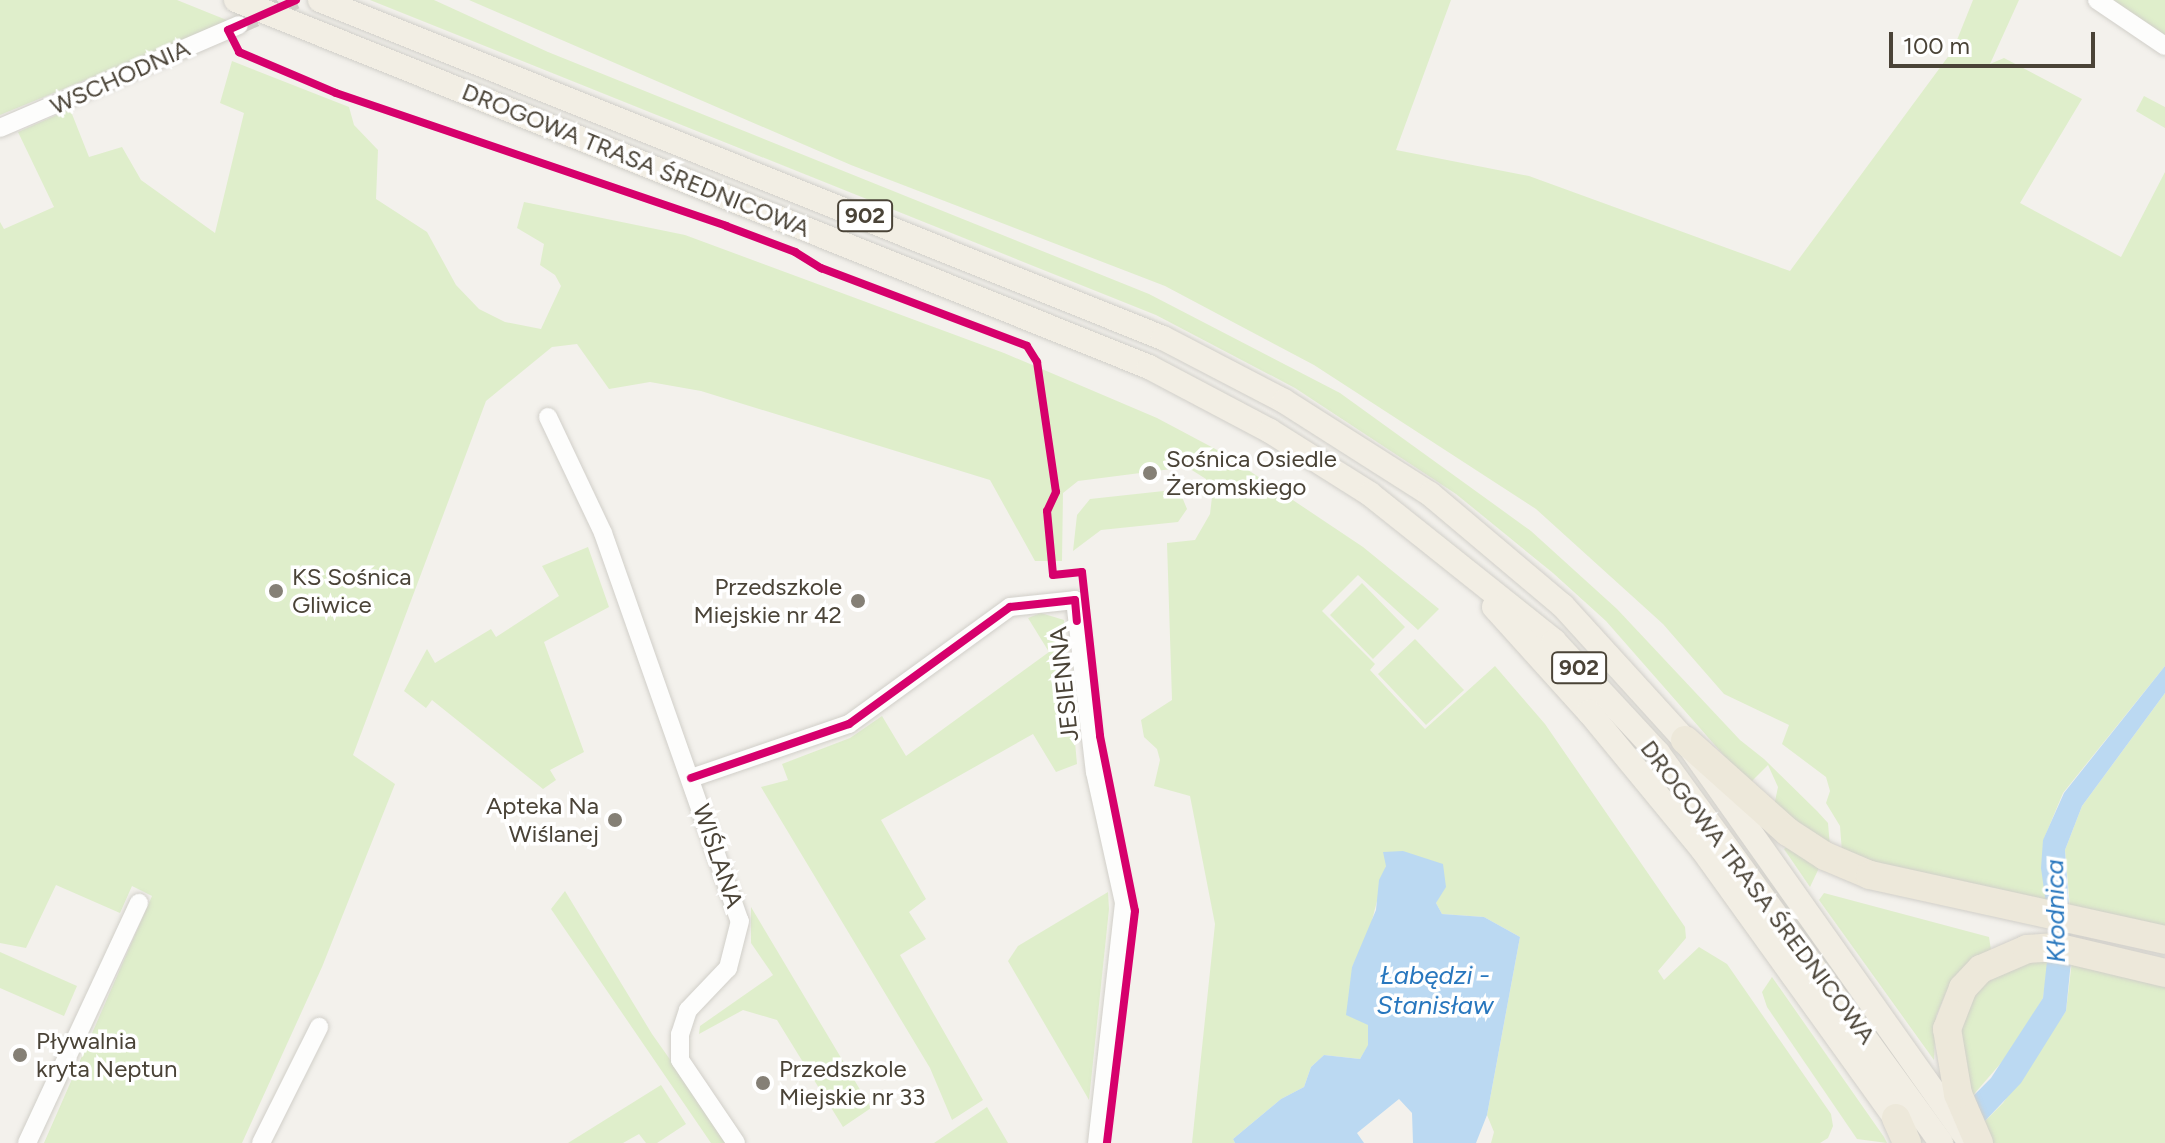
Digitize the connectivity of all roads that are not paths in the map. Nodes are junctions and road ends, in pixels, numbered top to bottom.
1 (236, 0) edge
2 (320, 0) edge
3 (2097, 0) edge
4 (239, 25) tunnel mouth
5 (2165, 46) edge
6 (0, 128) edge
7 (548, 417) dead end
8 (1685, 740) joint
9 (691, 778) junction
10 (1744, 807) junction
11 (1711, 841) junction
12 (139, 903) dead end
13 (2165, 940) edge
14 (2165, 973) edge
15 (319, 1027) dead end
16 (1902, 1130) edge
17 (27, 1143) edge
18 (261, 1143) edge
19 (736, 1143) edge
20 (1097, 1143) edge
21 (1914, 1143) edge
22 (1941, 1143) edge
23 (1971, 1143) edge
24 (1979, 1143) edge

1 - 11 main road, DROGOWA TRASA ŚREDNICOWA / 902
2 - 8 main road, DROGOWA TRASA ŚREDNICOWA / 902
3 - 5 street
4 - 6 street, WSCHODNIA
7 - 9 street, WIŚLANA
8 - 10 highway
9 - 19 street, WIŚLANA
9 - 20 street, JESIENNA
10 - 13 highway
10 - 23 main road, DROGOWA TRASA ŚREDNICOWA
11 - 16 main road
11 - 22 main road, DROGOWA TRASA ŚREDNICOWA / 902
12 - 17 street
14 - 24 highway
15 - 18 street
16 - 21 main road

